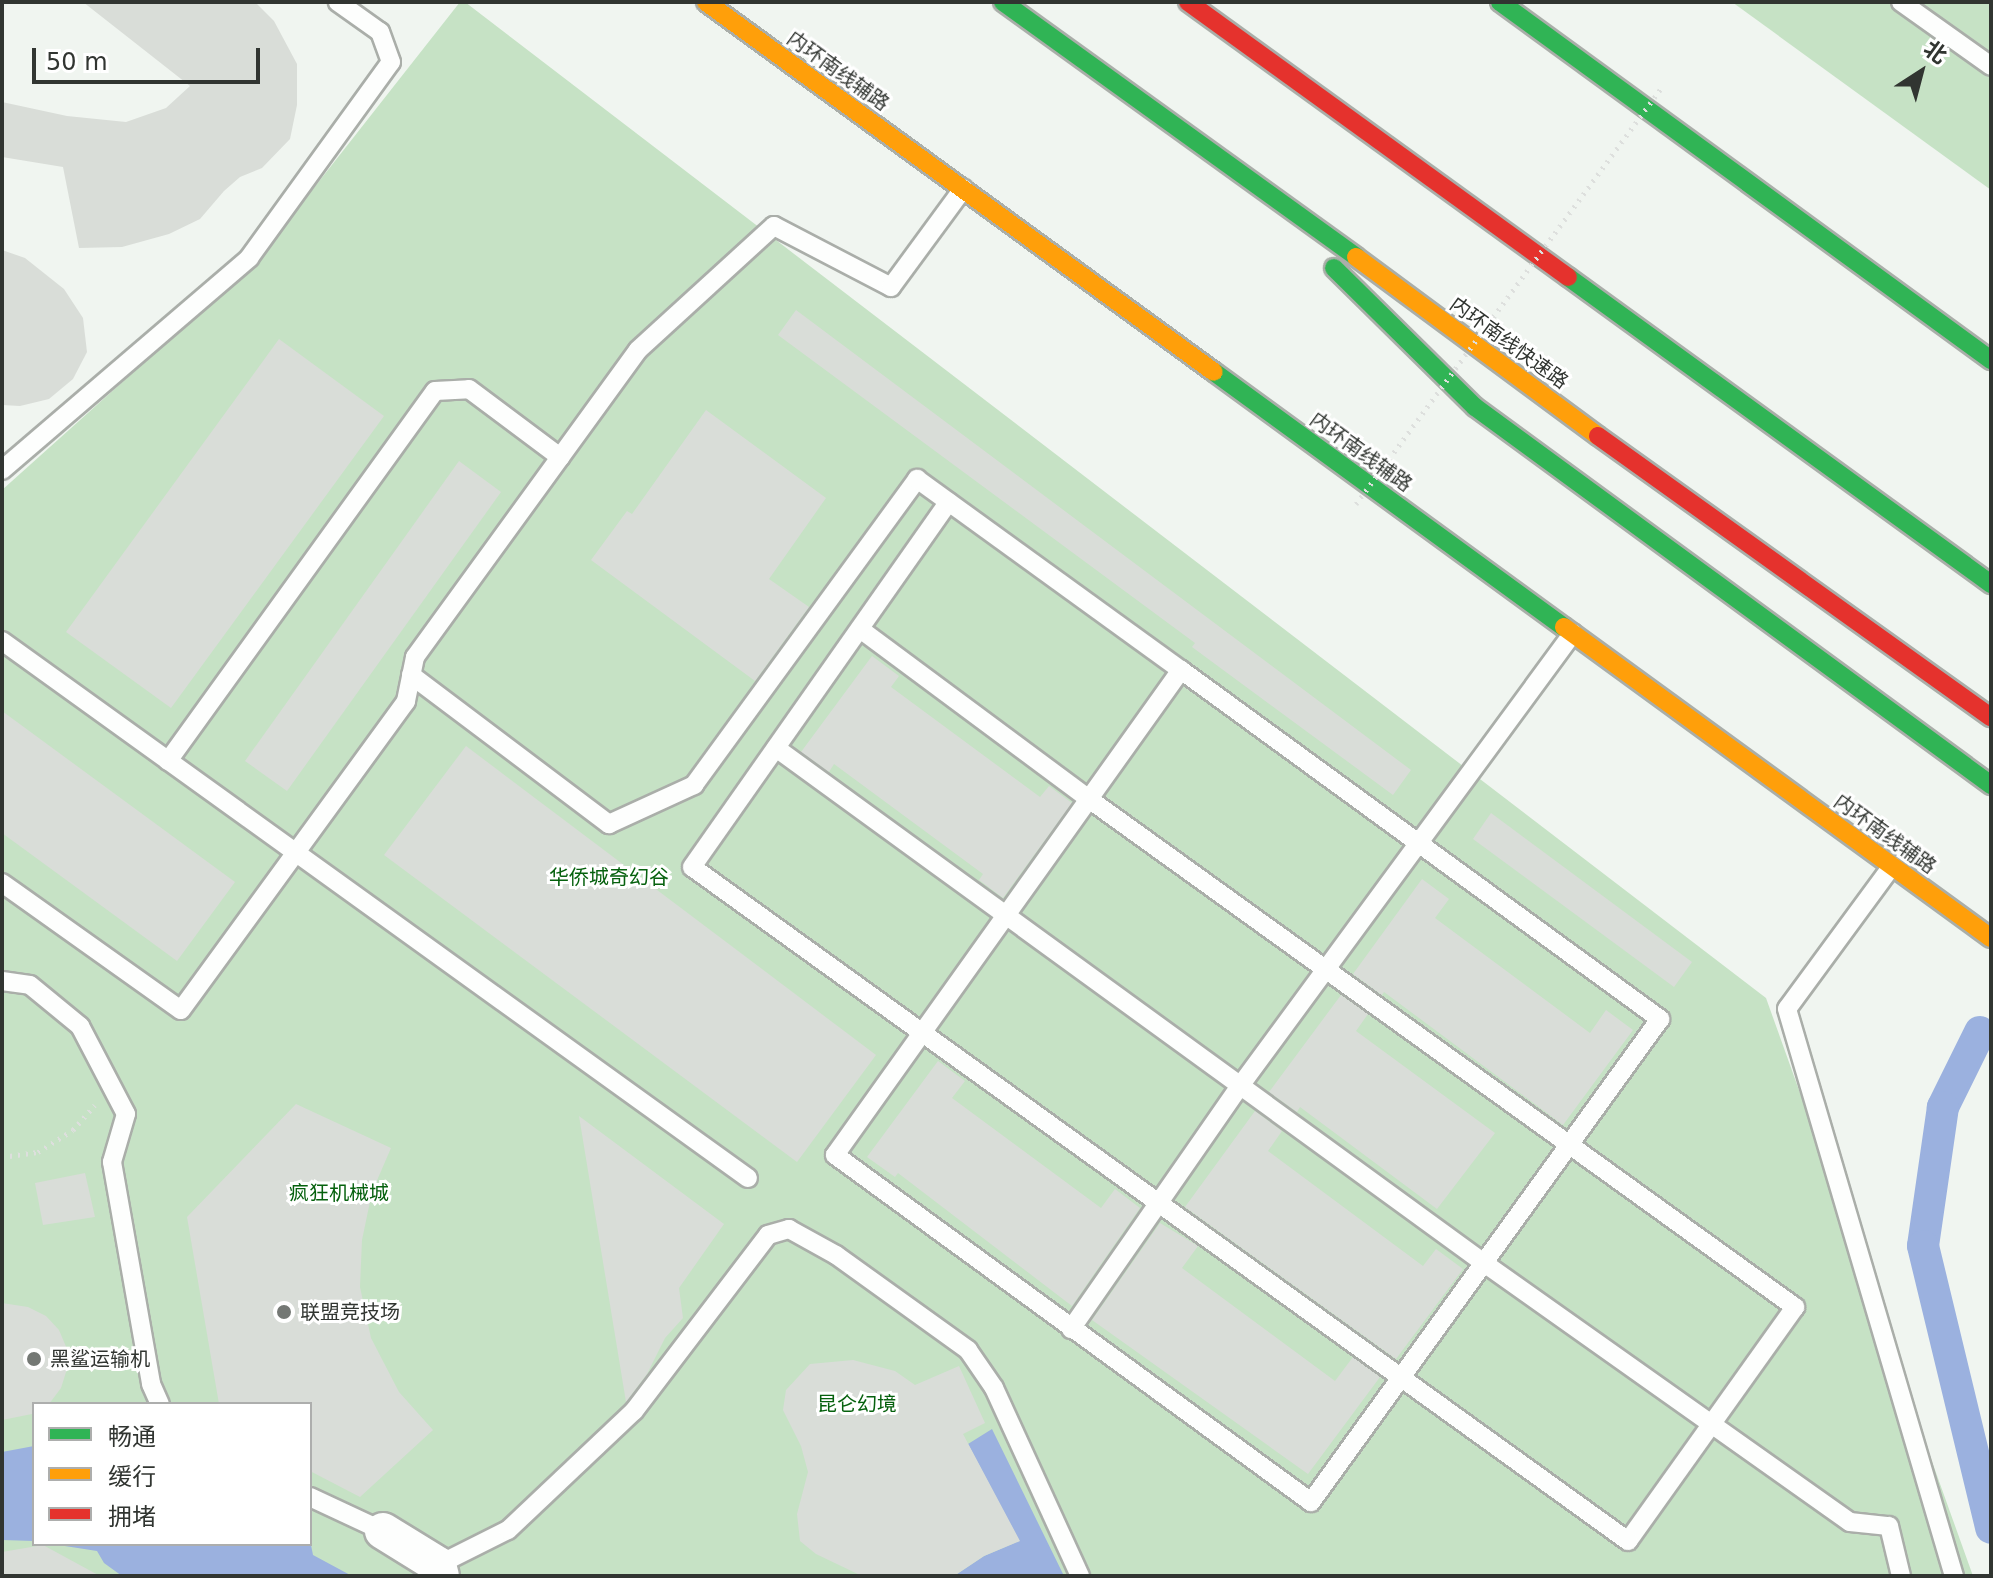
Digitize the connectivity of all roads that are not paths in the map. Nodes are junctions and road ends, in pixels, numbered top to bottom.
1 (338, 2) edge
2 (706, 2) edge
3 (1003, 2) edge
4 (1188, 2) edge
5 (1500, 2) edge
6 (1901, 2) edge
7 (1991, 66) edge
8 (1221, 157) junction
9 (963, 189) junction
10 (1991, 360) edge
11 (560, 457) junction
12 (2, 470) edge
13 (949, 502) junction
14 (1991, 584) edge
15 (860, 629) junction
16 (1573, 633) junction
17 (2, 641) edge
18 (1181, 670) junction
19 (411, 675) junction
20 (1991, 717) edge
21 (776, 748) junction
22 (168, 761) junction
23 (1991, 785) edge
24 (1089, 799) junction
25 (1417, 843) junction
26 (295, 853) junction
27 (1892, 866) junction
28 (2, 883) edge
29 (1005, 916) junction
30 (1991, 938) edge
31 (1325, 970) junction
32 (2, 981) edge
33 (922, 1033) junction
34 (1240, 1086) junction
35 (1569, 1146) junction
36 (748, 1178) dead end
37 (1160, 1204) junction
38 (1484, 1263) junction
39 (1071, 1329) junction
40 (1400, 1379) junction
41 (159, 1402) edge
42 (1711, 1424) junction
43 (312, 1498) edge
44 (383, 1531) joint
45 (440, 1570) edge
46 (1080, 1576) edge
47 (1901, 1576) edge
48 (1954, 1576) edge

1 - 12 lane
2 - 9 main road, 内环南线辅路
3 - 8 main road, 内环南线快速路
4 - 14 main road
5 - 10 main road
6 - 7 lane
8 - 20 main road, 内环南线快速路
8 - 23 main road
9 - 11 lane
9 - 16 main road, 内环南线辅路
11 - 19 lane
11 - 22 lane
13 - 15 lane
13 - 18 lane
13 - 19 lane
15 - 21 lane
15 - 24 lane
16 - 25 lane
16 - 27 main road, 内环南线辅路
17 - 22 lane
18 - 24 lane
18 - 25 lane
19 - 26 lane
21 - 29 lane
21 - 33 lane
22 - 26 lane
24 - 29 lane
24 - 31 lane
25 - 31 lane
25 - 35 lane
26 - 28 lane
26 - 36 lane
27 - 30 main road, 内环南线辅路
27 - 48 lane
29 - 33 lane
29 - 34 lane
31 - 34 lane
31 - 35 lane
32 - 41 lane
33 - 37 lane
33 - 39 lane
34 - 37 lane
34 - 38 lane
35 - 38 lane
35 - 42 lane
37 - 39 lane
37 - 40 lane
38 - 40 lane
38 - 42 lane
39 - 40 lane
40 - 42 lane
42 - 47 lane
43 - 44 lane
44 - 45 street
45 - 46 lane

